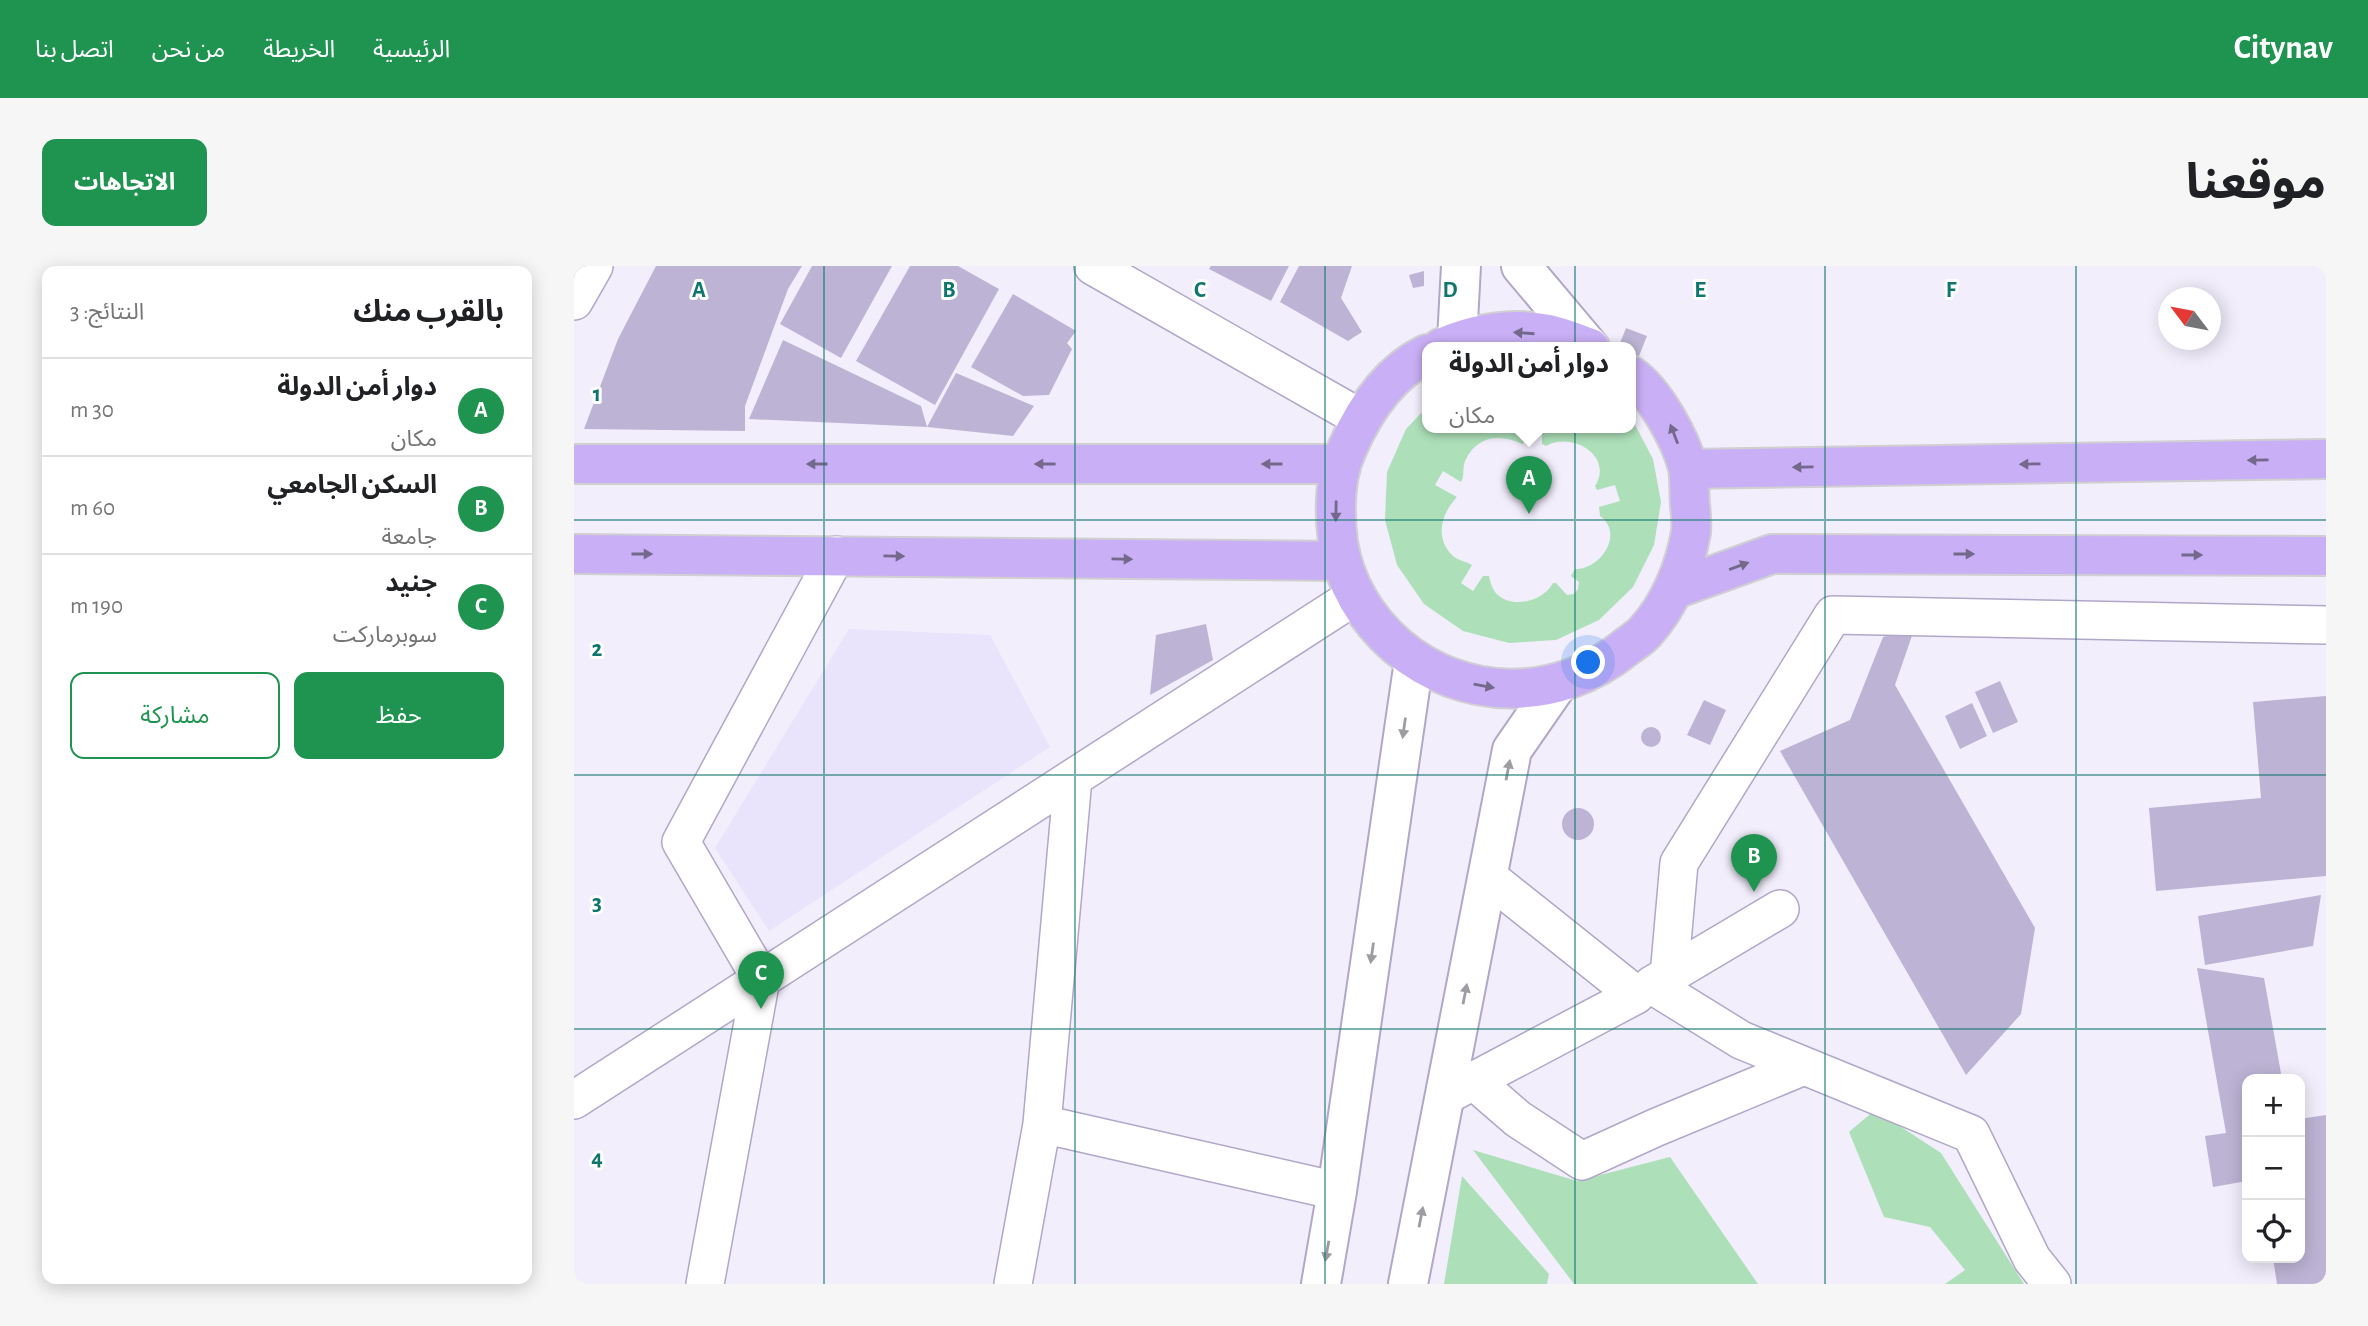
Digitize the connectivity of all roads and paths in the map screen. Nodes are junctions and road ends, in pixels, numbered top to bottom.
1 (594, 266) edge
2 (1093, 266) edge
3 (1461, 266) edge
4 (1521, 266) edge
5 (574, 301) edge
6 (1443, 342) edge
7 (1461, 342) edge
8 (1572, 342) edge
9 (1585, 342) edge
10 (1422, 360) edge
11 (1636, 382) edge
12 (1360, 418) junction
13 (2326, 459) edge
14 (574, 464) edge
15 (1340, 464) junction
16 (1688, 469) junction
17 (574, 554) edge
18 (836, 555) junction
19 (2326, 556) edge
20 (1348, 578) junction
21 (1675, 589) junction
22 (2326, 625) edge
23 (1414, 661) junction
24 (1557, 685) junction
25 (1073, 778) junction
26 (1488, 877) junction
27 (1780, 909) dead end
28 (761, 979) junction
29 (1653, 985) junction
30 (1804, 1066) junction
31 (1460, 1089) junction
32 (574, 1100) edge
33 (1042, 1124) junction
34 (1337, 1191) junction
35 (705, 1284) edge
36 (1013, 1284) edge
37 (1321, 1284) edge
38 (1408, 1284) edge
39 (2052, 1284) edge

1 - 5 street
2 - 12 street
3 - 6 main road
4 - 9 main road
8 -> 7 main road
10 - 12 main road
16 -> 11 main road
12 - 15 main road
13 -> 16 main road
15 -> 14 main road
15 -> 20 main road
16 - 21 main road
17 -> 18 main road
18 -> 20 main road
18 - 28 street
21 -> 19 main road
20 - 23 main road
20 - 25 street
21 - 24 main road
22 - 29 street
23 -> 24 main road
23 -> 34 main road
26 -> 24 main road
25 - 28 street
25 - 33 street
26 - 29 street
31 -> 26 main road
27 - 29 street
28 - 32 street
28 - 35 street
29 - 30 street
29 - 31 street
30 - 31 street
30 - 39 street
38 -> 31 main road
33 - 34 street
33 - 36 street
34 -> 37 main road

